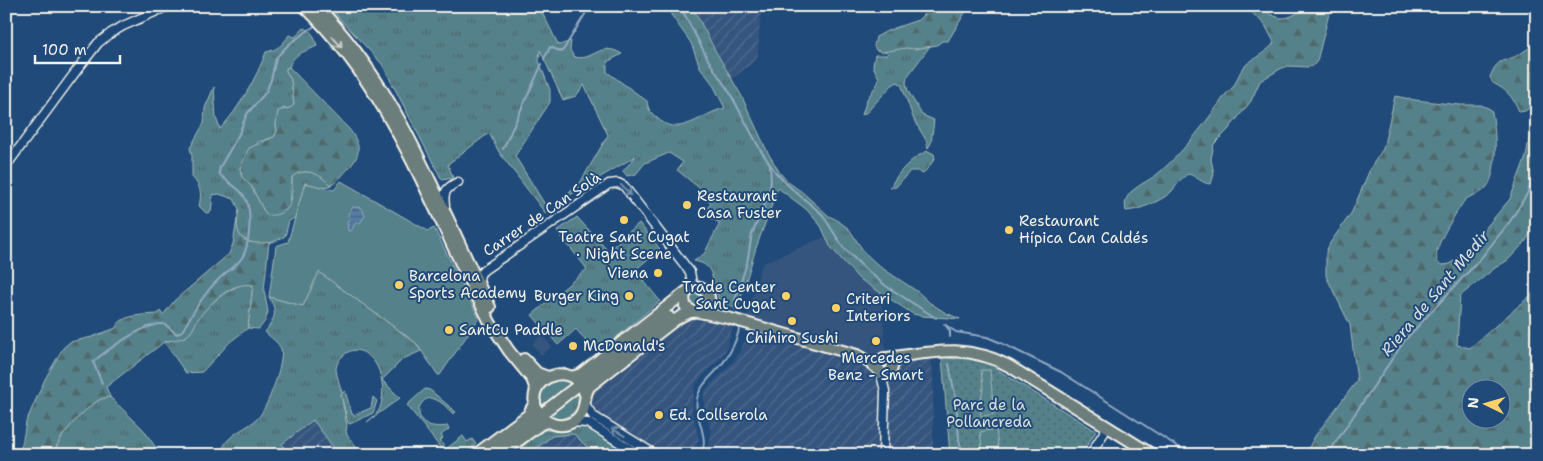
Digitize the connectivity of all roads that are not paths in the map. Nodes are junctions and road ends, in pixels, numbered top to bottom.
1 (168, 6) edge
2 (304, 6) edge
3 (317, 6) edge
4 (380, 92) junction
5 (6, 166) edge
6 (427, 175) junction
7 (458, 182) dead end
8 (449, 187) junction
9 (445, 212) junction
10 (478, 282) junction
11 (687, 292) junction
12 (709, 301) junction
13 (693, 311) junction
14 (726, 318) junction
15 (663, 320) junction
16 (916, 355) junction
17 (857, 356) junction
18 (886, 358) junction
19 (879, 370) junction
20 (892, 370) junction
21 (548, 377) junction
22 (572, 377) junction
23 (586, 379) dead end
24 (576, 387) dead end
25 (536, 390) junction
26 (885, 391) junction
27 (585, 399) junction
28 (535, 402) junction
29 (545, 417) junction
30 (533, 420) dead end
31 (573, 422) junction
32 (1107, 428) junction
33 (475, 455) edge
34 (487, 455) edge
35 (499, 455) edge
36 (640, 455) edge
37 (656, 455) edge
38 (883, 455) edge
39 (1090, 455) edge
40 (1153, 455) edge

1 - 5 street
2 -> 4 main road
3 - 4 main road
4 - 6 main road
4 - 25 main road
6 - 8 street
6 - 9 main road
7 - 8 street
8 - 9 street
9 - 10 main road
10 -> 11 street, Carrer de Can Solà
10 - 21 main road
11 - 12 main road
11 - 13 main road
11 - 15 main road
11 - 22 main road
12 - 13 main road
12 - 14 main road
13 - 14 main road
13 - 15 main road
13 - 27 main road
14 - 17 main road
15 - 23 main road
16 - 18 main road
16 - 20 main road
16 - 32 main road
17 - 18 main road
17 - 19 main road
18 - 19 main road
18 - 20 main road
19 - 20 main road
19 - 26 street
20 - 26 street
21 - 22 main road
21 - 25 main road
22 - 27 main road
24 - 29 main road
25 - 28 main road
26 - 38 street
27 - 31 main road
37 -> 27 street
28 - 29 main road
28 - 33 main road
29 - 31 main road
29 - 35 main road
30 - 34 main road
31 - 36 street
32 - 39 street
32 - 40 main road

